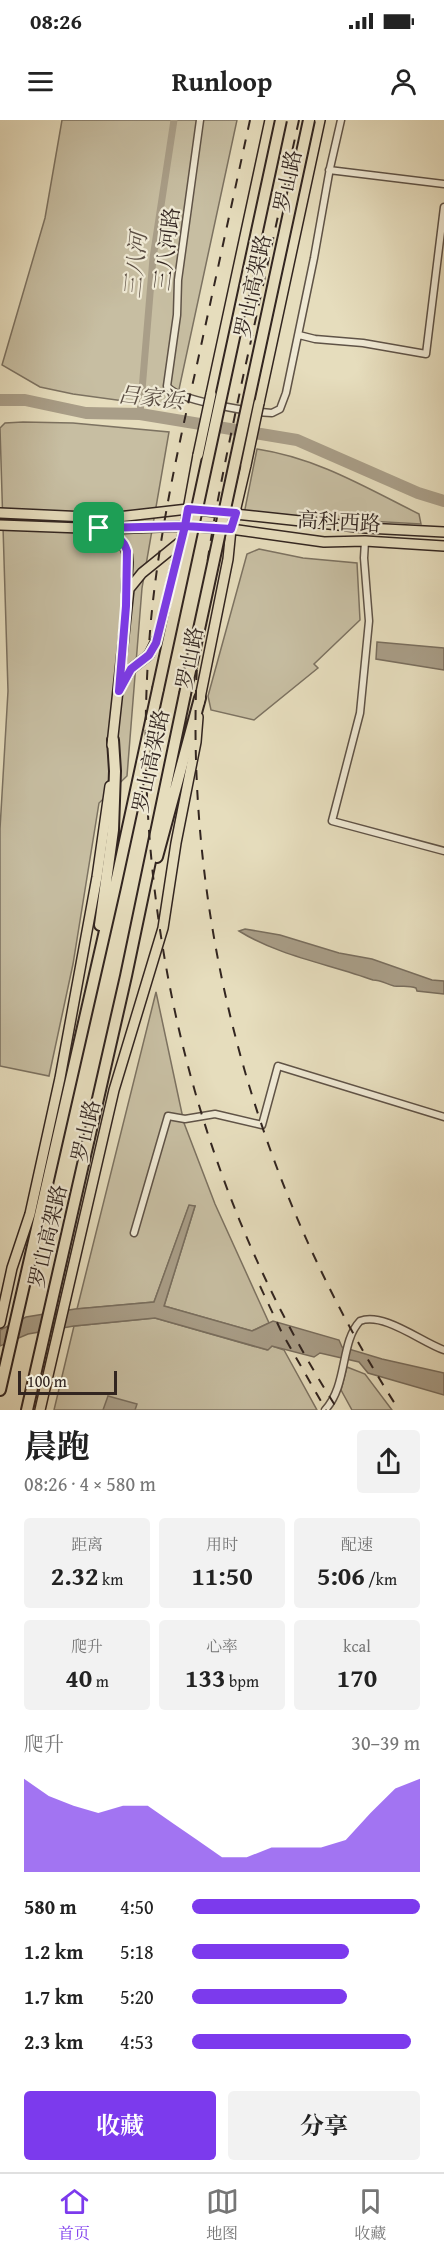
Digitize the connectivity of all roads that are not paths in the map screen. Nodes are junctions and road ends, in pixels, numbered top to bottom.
1 (200, 120) edge
2 (270, 120) edge
3 (281, 120) edge
4 (309, 120) edge
5 (320, 120) edge
6 (341, 120) edge
7 (329, 170) junction
8 (444, 184) edge
9 (444, 207) edge
10 (299, 335) junction
11 (188, 509) junction
12 (1, 513) edge
13 (236, 513) junction
14 (1, 525) edge
15 (185, 526) junction
16 (99, 528) junction
17 (231, 529) junction
18 (444, 532) edge
19 (365, 541) junction
20 (179, 543) junction
21 (444, 546) edge
22 (126, 606) junction
23 (119, 691) junction
24 (200, 698) junction
25 (113, 740) junction
26 (444, 851) edge
27 (96, 968) junction
28 (126, 976) junction
29 (444, 1117) edge
30 (134, 1233) dead end
31 (0, 1323) edge
32 (444, 1350) edge
33 (0, 1390) edge
34 (27, 1410) edge
35 (40, 1410) edge
36 (325, 1410) edge

1 - 10 street, 三八河路
2 - 11 main road, 罗山路, bridge
3 - 27 highway, 罗山高架路, bridge
4 - 28 highway, 罗山高架路, bridge
5 - 13 main road, 罗山路, bridge
6 - 7 street
7 - 8 street
7 - 10 street
9 - 10 street
11 - 12 main road, 高科西路
11 - 13 main road, 高科西路
11 - 15 main road, 罗山路
13 - 17 main road, 罗山路
13 - 18 main road, 高科西路
14 - 16 main road, 高科西路
15 - 16 main road, 高科西路
15 - 17 main road, 高科西路
15 - 20 main road, 罗山路
16 - 22 main road
17 - 19 main road, 高科西路
17 - 24 main road, 罗山路
19 - 21 main road, 高科西路
19 - 26 street
20 - 22 main road, 罗山路
20 - 23 main road, 罗山路
22 - 23 main road, 罗山路
23 - 25 main road, 罗山路
24 - 28 highway
24 - 35 main road, 罗山路
25 - 27 highway
25 - 31 main road, 罗山路
27 - 33 highway, 罗山高架路
28 - 34 highway, 罗山高架路
29 - 30 street
32 - 36 street

